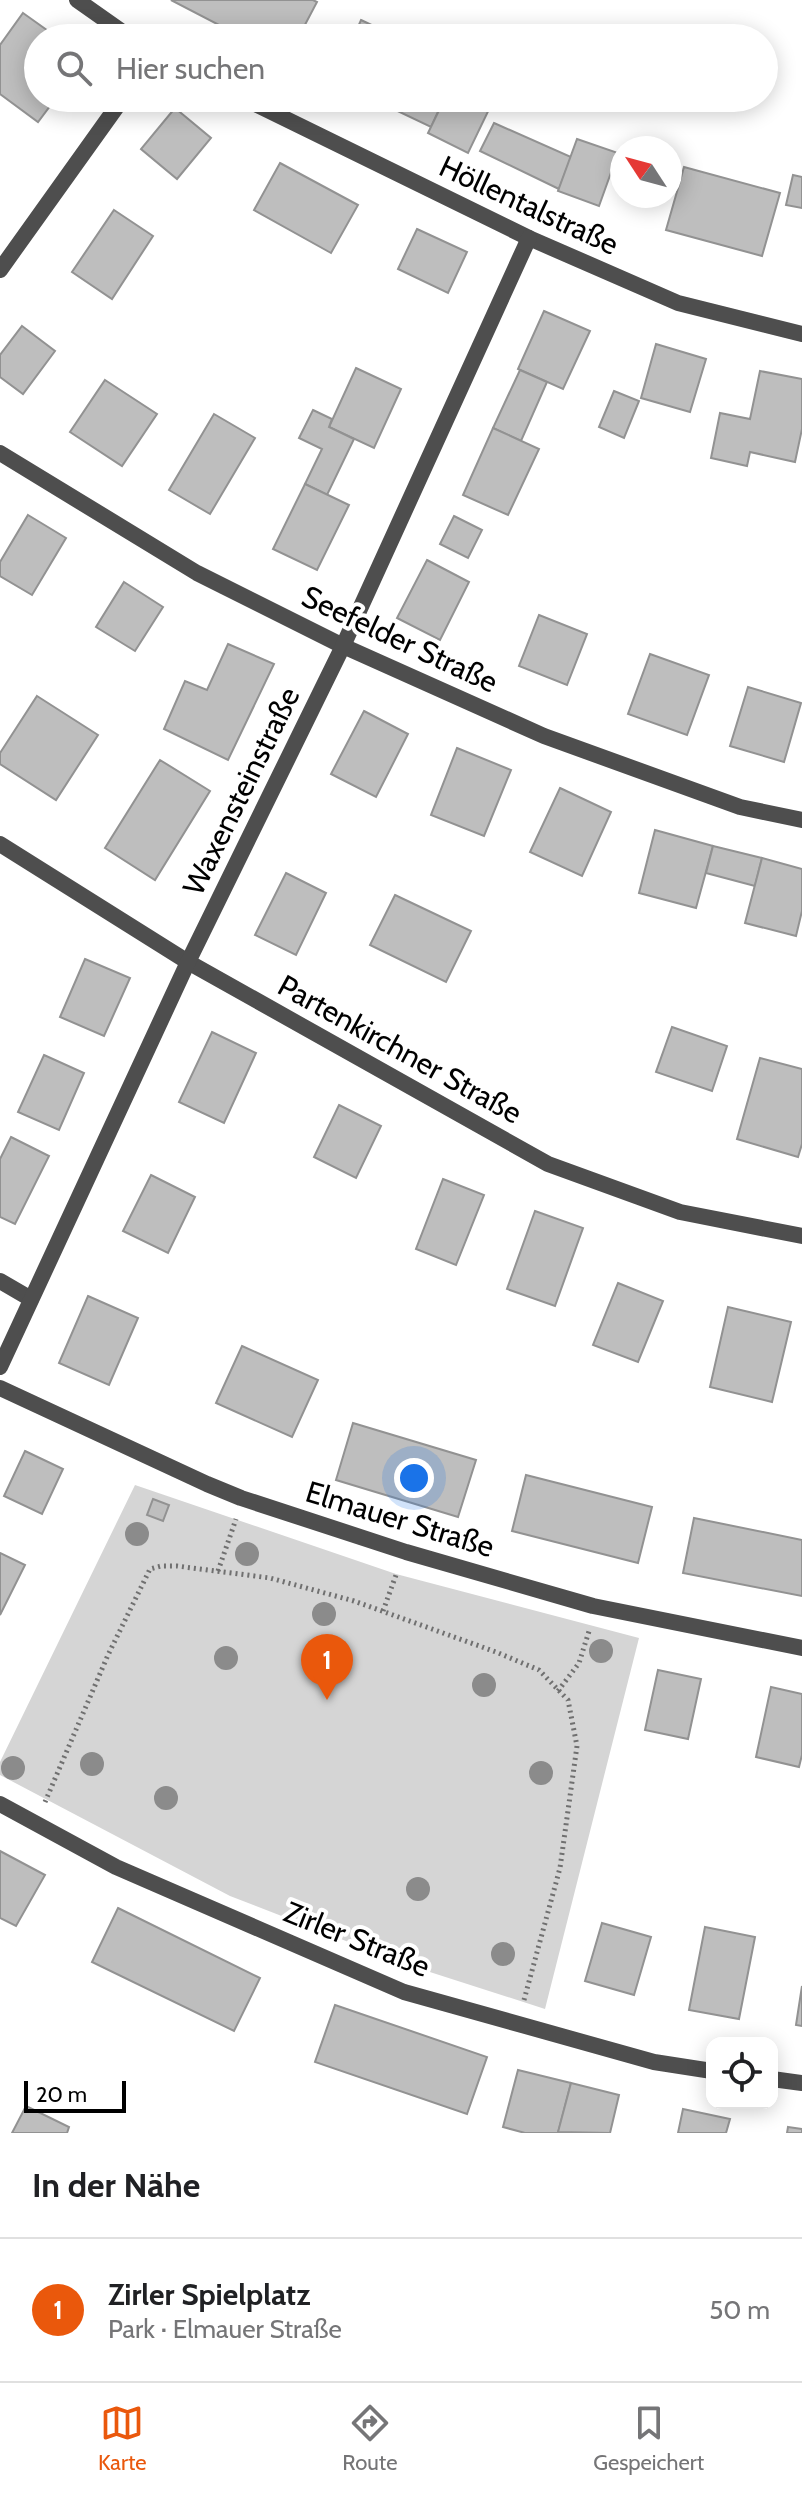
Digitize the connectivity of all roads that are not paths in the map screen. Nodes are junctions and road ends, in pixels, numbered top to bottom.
1 (77, 0) edge
2 (111, 24) edge
3 (113, 112) edge
4 (272, 112) edge
5 (529, 238) junction
6 (0, 270) edge
7 (802, 334) edge
8 (0, 453) edge
9 (343, 646) junction
10 (802, 820) edge
11 (0, 844) edge
12 (188, 962) junction
13 (802, 1236) edge
14 (0, 1281) edge
15 (31, 1299) junction
16 (0, 1367) edge
17 (0, 1388) edge
18 (802, 1648) edge
19 (0, 1804) edge
20 (706, 2070) edge
21 (778, 2080) edge
22 (802, 2083) edge

1 - 2 street
3 - 6 street
4 - 5 street, Höllentalstraße
5 - 7 street, Höllentalstraße
5 - 9 street, Waxensteinstraße
8 - 9 street, Seefelder Straße
9 - 10 street, Seefelder Straße
9 - 12 street, Waxensteinstraße
11 - 12 street, Partenkirchner Straße
12 - 13 street, Partenkirchner Straße
12 - 15 street, Waxensteinstraße
14 - 15 street
15 - 16 street, Waxensteinstraße
17 - 18 street, Elmauer Straße
19 - 20 street, Zirler Straße
21 - 22 street

